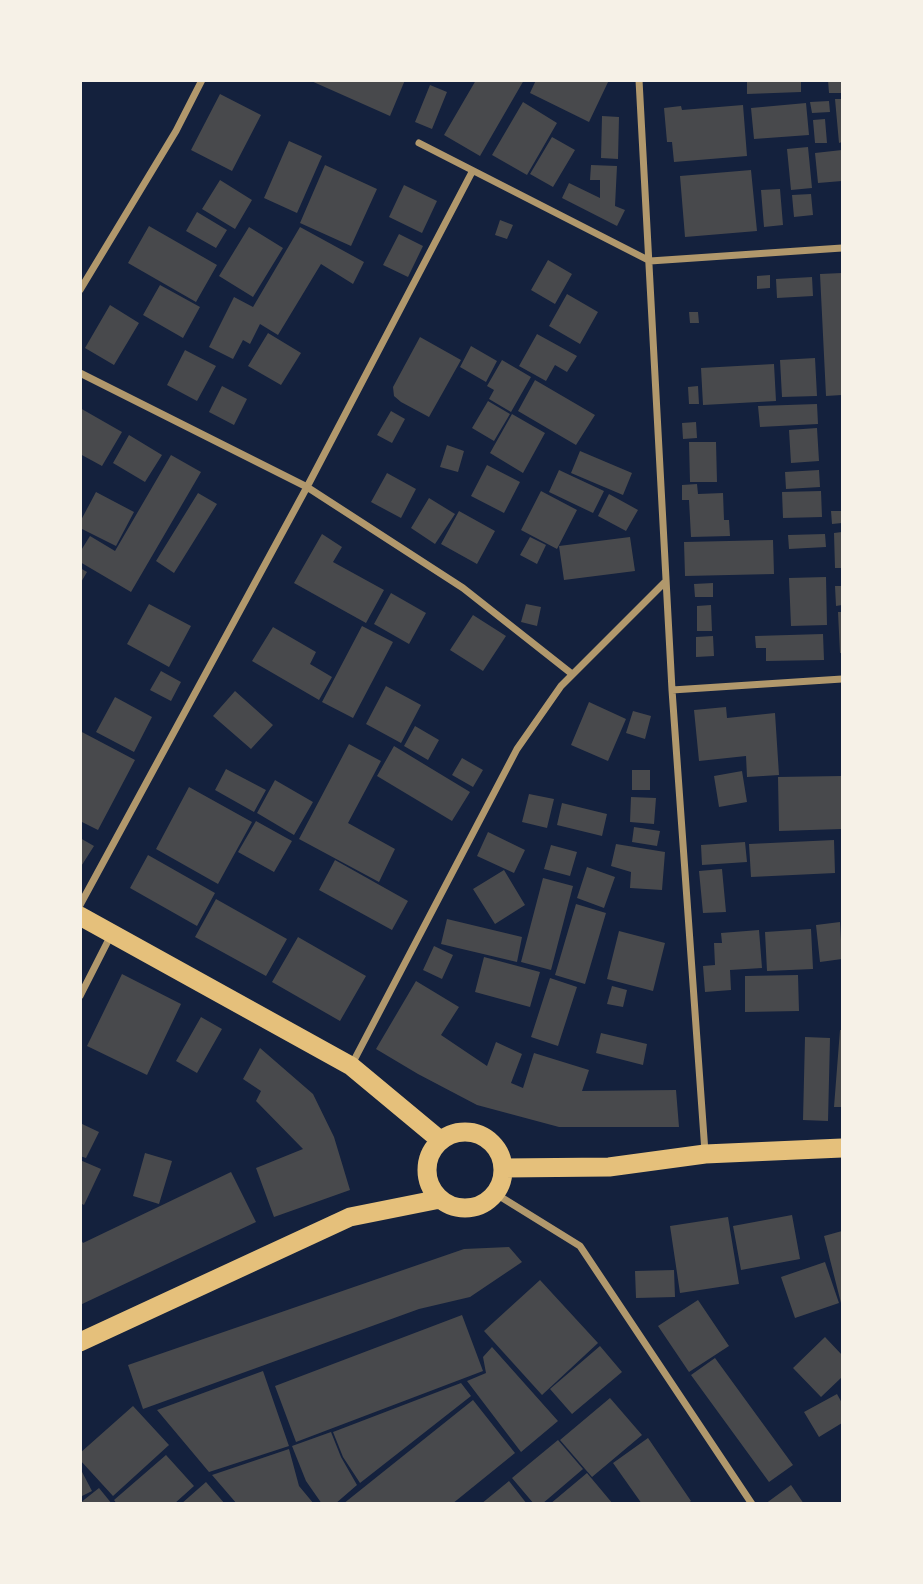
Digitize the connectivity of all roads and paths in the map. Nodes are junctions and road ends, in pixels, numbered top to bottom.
1 (202, 80) edge
2 (639, 80) edge
3 (419, 143) dead end
4 (472, 172) junction
5 (842, 248) edge
6 (650, 261) junction
7 (80, 290) edge
8 (80, 373) edge
9 (307, 487) junction
10 (666, 582) junction
11 (572, 674) junction
12 (842, 679) edge
13 (672, 690) junction
14 (80, 905) edge
15 (80, 916) edge
16 (111, 935) junction
17 (80, 996) edge
18 (351, 1066) junction
19 (440, 1140) junction
20 (842, 1148) edge
21 (705, 1154) junction
22 (505, 1168) junction
23 (496, 1194) junction
24 (440, 1199) junction
25 (80, 1342) edge
26 (752, 1503) edge

1 - 7 street
2 - 6 street
3 - 4 street
4 - 6 street
4 - 9 street
5 - 6 street
6 - 10 street
8 - 9 street
9 - 11 street
9 - 14 street
10 - 11 street
10 - 13 street
11 - 18 street
12 - 13 street
13 - 21 street
15 - 16 highway
16 - 17 street
16 - 18 highway
18 - 19 highway
19 - 22 highway
19 - 24 highway
20 - 21 highway
21 - 22 highway
22 - 23 highway
23 - 24 highway
23 - 26 street
24 - 25 highway

